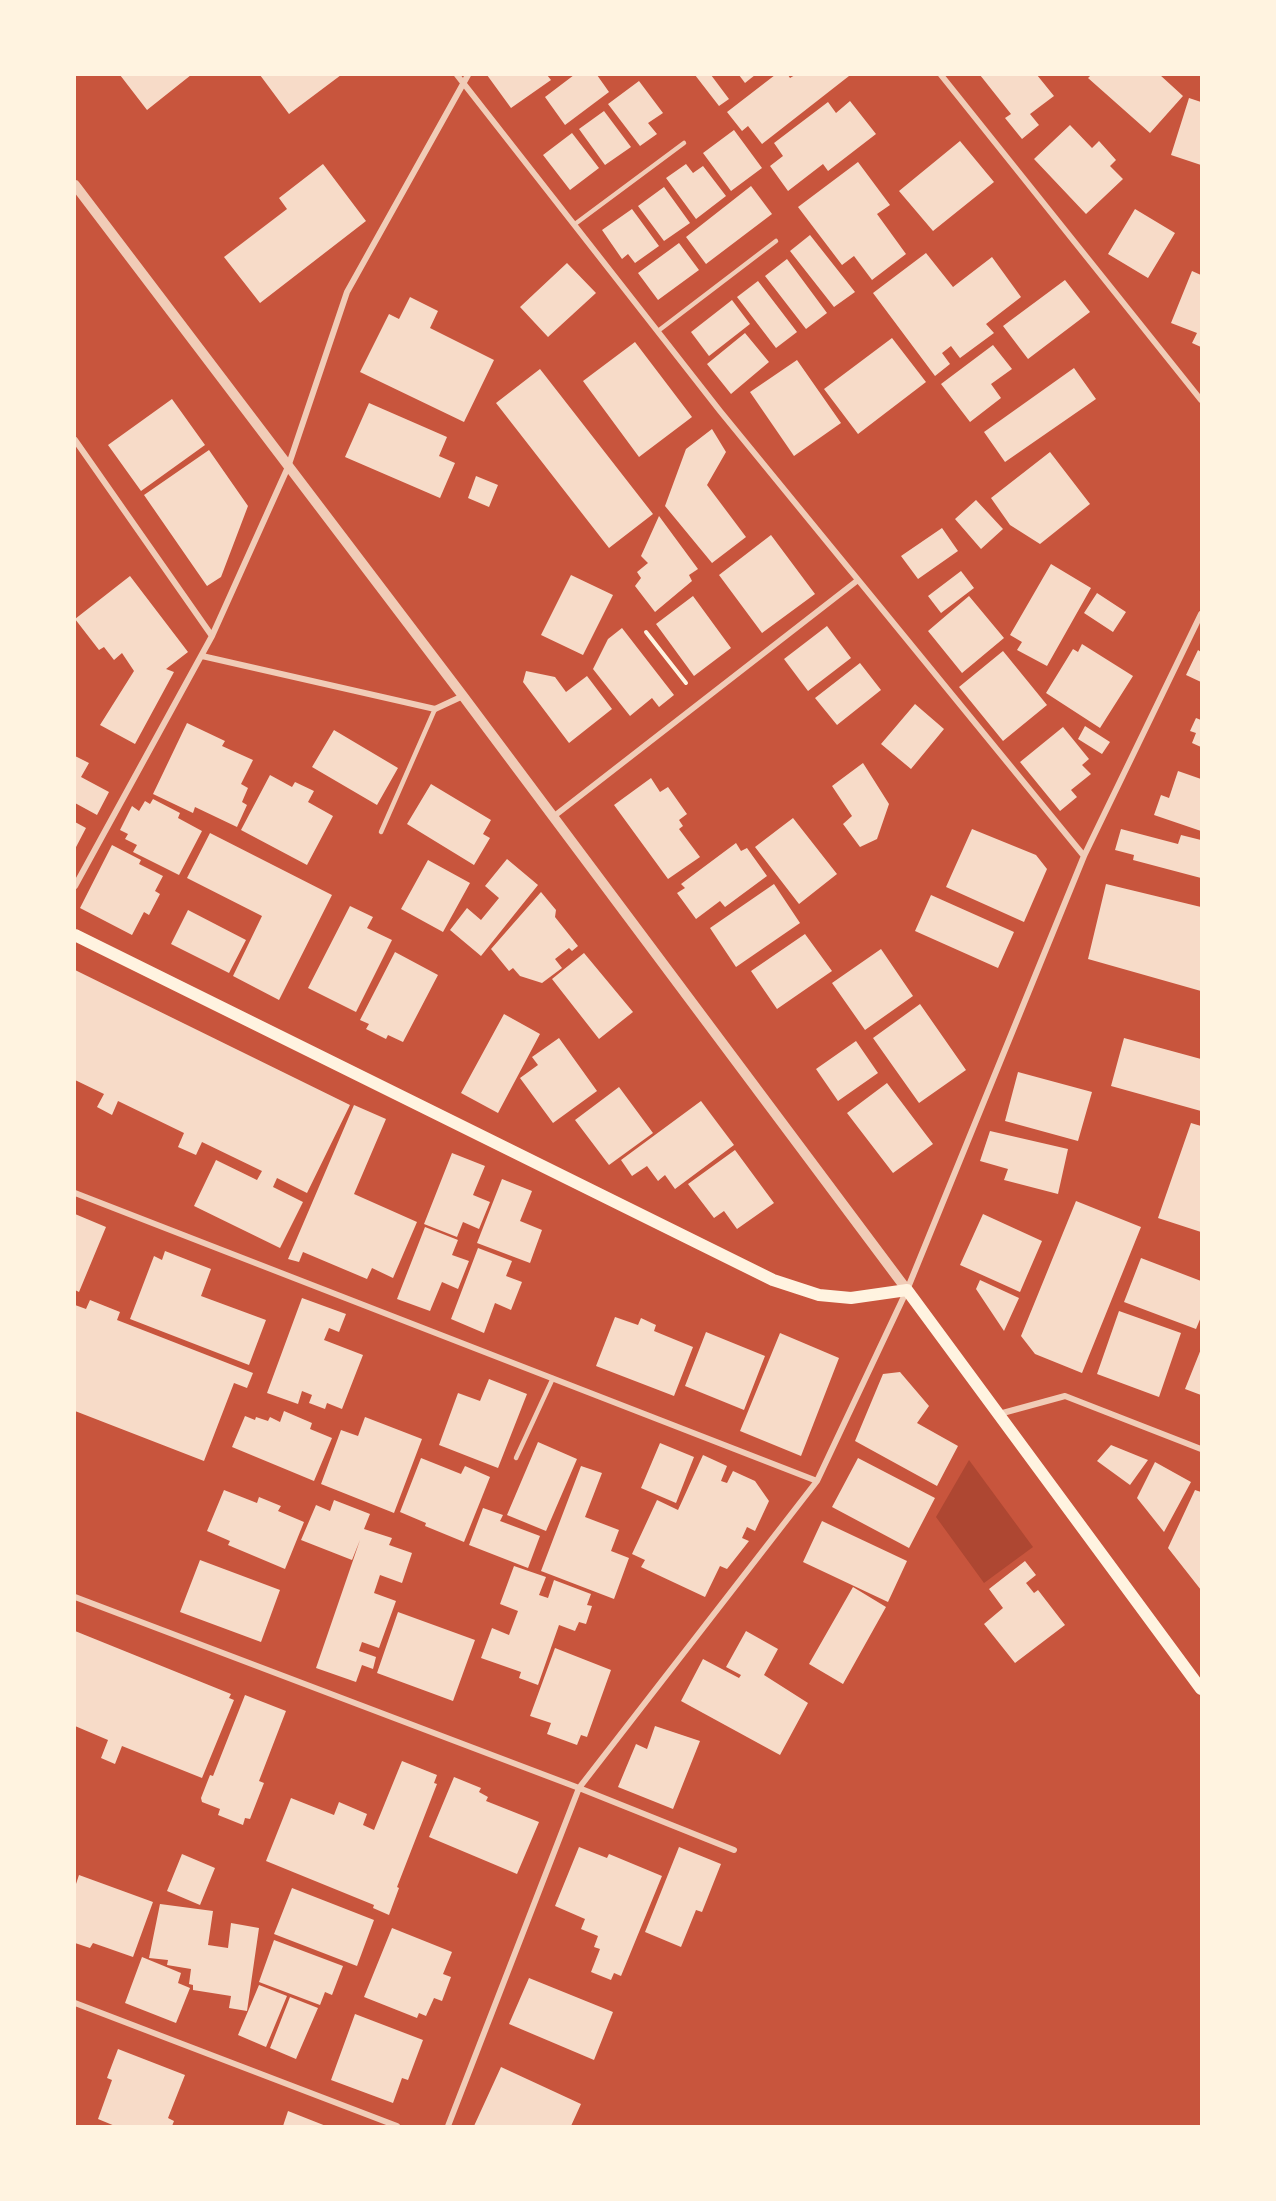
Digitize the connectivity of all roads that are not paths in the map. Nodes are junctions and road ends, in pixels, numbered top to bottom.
1 (457, 75) edge
2 (468, 75) edge
3 (941, 75) edge
4 (465, 82) junction
5 (684, 143) dead end
6 (75, 185) edge
7 (575, 224) junction
8 (776, 241) dead end
9 (658, 331) junction
10 (1201, 400) edge
11 (75, 440) edge
12 (288, 467) junction
13 (858, 580) junction
14 (1201, 614) edge
15 (212, 636) junction
16 (202, 656) junction
17 (463, 696) junction
18 (435, 709) junction
19 (553, 818) junction
20 (381, 832) dead end
21 (1084, 856) junction
22 (75, 886) edge
23 (75, 934) edge
24 (75, 1193) edge
25 (907, 1290) junction
26 (553, 1378) junction
27 (999, 1414) junction
28 (1201, 1449) edge
29 (516, 1458) dead end
30 (817, 1480) junction
31 (75, 1597) edge
32 (1201, 1689) edge
33 (579, 1788) junction
34 (734, 1850) dead end
35 (75, 2003) edge
36 (397, 2126) edge
37 (448, 2126) edge

1 - 4 street
2 - 4 street
3 - 10 street
4 - 7 street
4 - 12 street
5 - 7 lane
6 - 12 street
7 - 9 street
8 - 9 lane
9 - 13 street
11 - 15 street
12 - 15 street
12 - 17 street
13 - 19 street
13 - 21 street
14 - 21 street
15 - 16 street
16 - 18 street
16 - 22 street
17 - 18 street
17 - 19 street
18 - 20 lane
19 - 25 street
21 - 25 street
23 - 25 main road
24 - 26 street
25 - 27 main road
25 - 30 street
26 - 29 lane
26 - 30 street
27 - 28 street
27 - 32 main road
30 - 33 street
31 - 33 street
33 - 34 street
33 - 37 street
35 - 36 street

